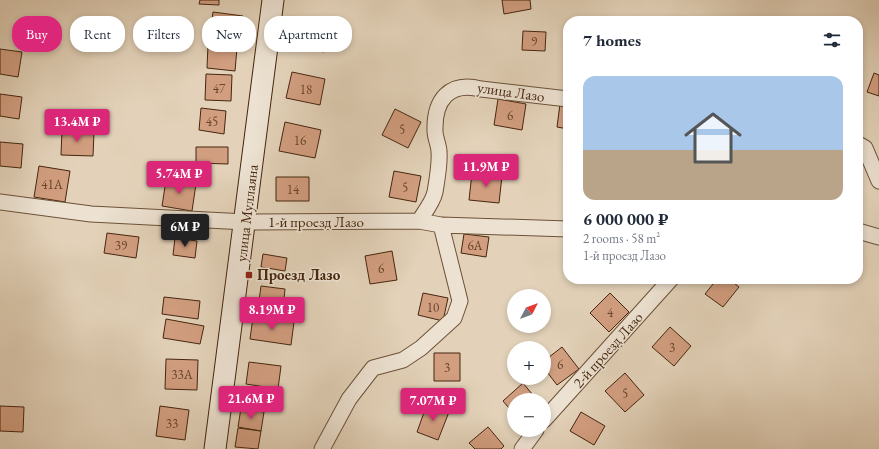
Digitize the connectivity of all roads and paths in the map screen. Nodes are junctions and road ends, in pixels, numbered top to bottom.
1 (273, 0) edge
2 (563, 98) edge
3 (863, 147) edge
4 (879, 181) edge
5 (0, 202) edge
6 (419, 221) junction
7 (246, 222) junction
8 (441, 225) junction
9 (563, 229) edge
10 (863, 232) edge
11 (879, 236) edge
12 (666, 284) edge
13 (551, 412) edge
14 (531, 437) edge
15 (215, 449) edge
16 (322, 449) edge
17 (522, 449) edge

1 - 7 main road, улица Муллаяна
2 - 6 street, улица Лазо
3 - 4 street
5 - 7 street, 1-й проезд Лазо
6 - 7 street, 1-й проезд Лазо
6 - 8 street, 1-й проезд Лазо
7 - 15 main road, улица Муллаяна
8 - 9 street, 1-й проезд Лазо
8 - 16 street
10 - 11 street
12 - 13 street, 2-й проезд Лазо
14 - 17 street

